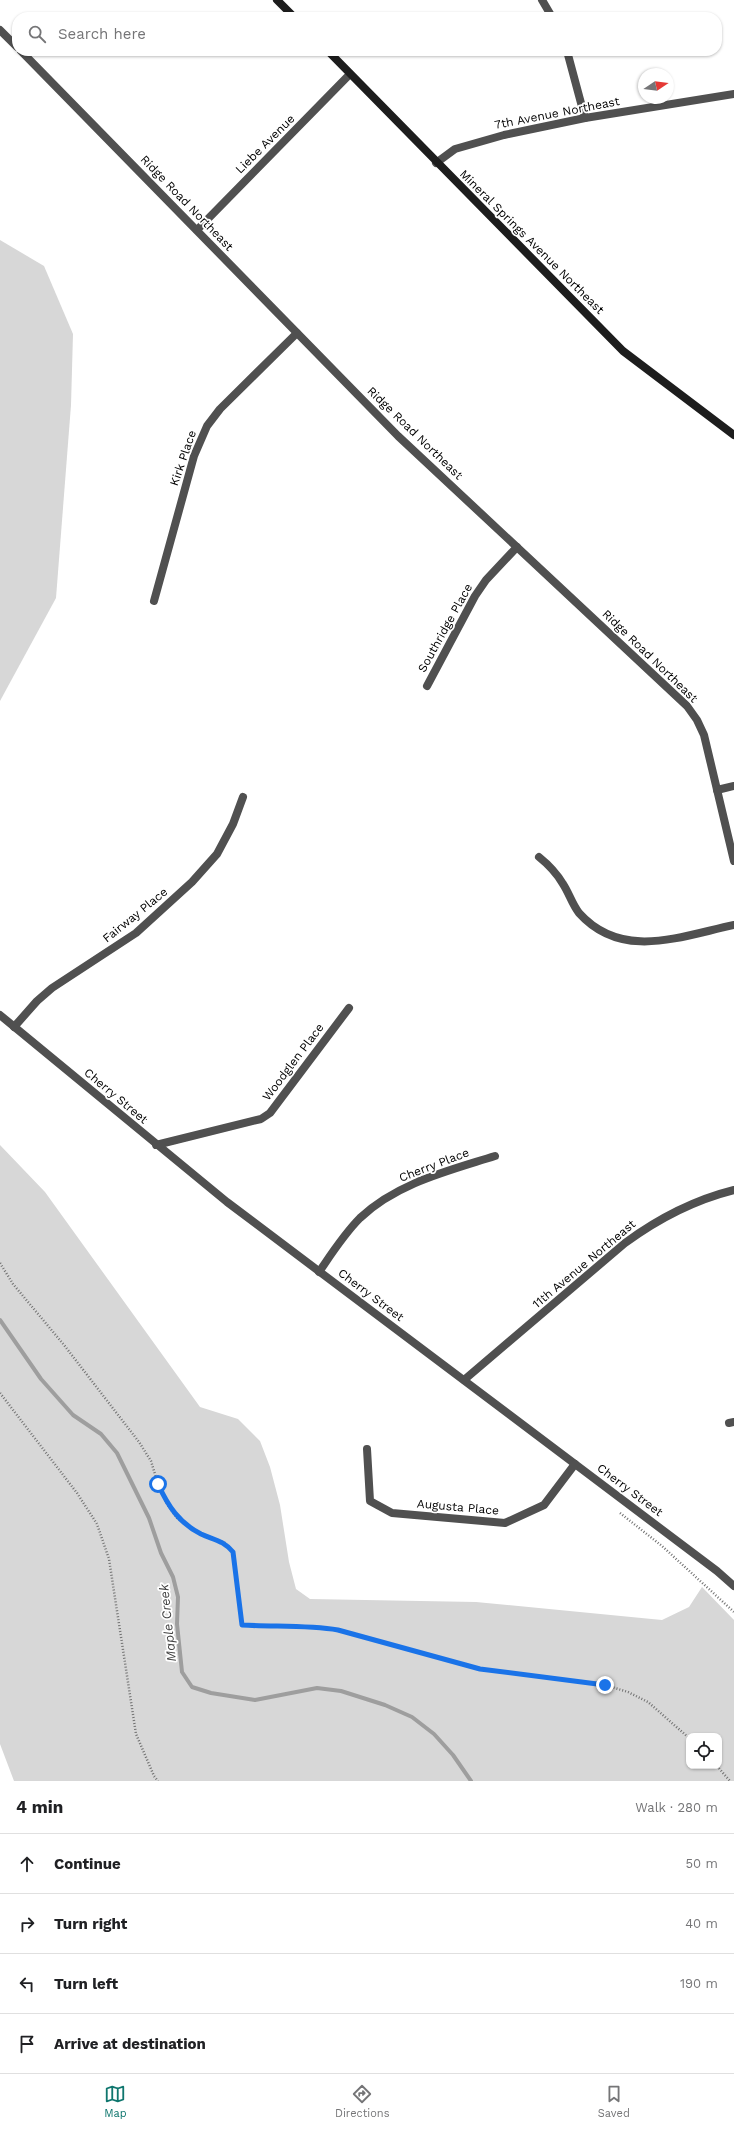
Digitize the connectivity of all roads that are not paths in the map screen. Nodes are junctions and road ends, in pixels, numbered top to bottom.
1 (277, 0) edge
2 (542, 0) edge
3 (289, 12) edge
4 (549, 12) edge
5 (0, 30) edge
6 (12, 42) edge
7 (26, 56) edge
8 (333, 56) edge
9 (568, 56) edge
10 (350, 74) junction
11 (734, 94) edge
12 (585, 118) junction
13 (436, 163) junction
14 (197, 230) junction
15 (297, 333) junction
16 (734, 435) edge
17 (517, 547) junction
18 (154, 601) dead end
19 (427, 686) dead end
20 (734, 786) edge
21 (717, 790) junction
22 (243, 797) dead end
23 (538, 857) dead end
24 (734, 861) edge
25 (734, 925) edge
26 (349, 1008) dead end
27 (0, 1015) edge
28 (14, 1028) junction
29 (156, 1145) junction
30 (495, 1156) dead end
31 (734, 1190) edge
32 (319, 1272) junction
33 (464, 1380) junction
34 (367, 1449) dead end
35 (575, 1464) junction
36 (734, 1586) edge

1 - 3 main road
2 - 4 street
5 - 6 street
7 - 14 street, Ridge Road Northeast
8 - 10 main road, Mineral Springs Avenue Northeast
9 - 12 street
10 - 13 main road, Mineral Springs Avenue Northeast
10 - 14 street, Liebe Avenue
11 - 12 street, 7th Avenue Northeast
12 - 13 street, 7th Avenue Northeast
13 - 16 main road, Mineral Springs Avenue Northeast
14 - 15 street, Ridge Road Northeast
15 - 17 street, Ridge Road Northeast
15 - 18 street, Kirk Place
17 - 19 street, Southridge Place
17 - 21 street, Ridge Road Northeast
20 - 21 street
21 - 24 street, Ridge Road Northeast
22 - 28 street, Fairway Place
23 - 25 street
26 - 29 street, Woodglen Place
27 - 28 street, Cherry Street
28 - 29 street, Cherry Street
29 - 32 street, Cherry Street
30 - 32 street, Cherry Place
31 - 33 street, 11th Avenue Northeast
32 - 33 street, Cherry Street
33 - 35 street, Cherry Street
34 - 35 street, Augusta Place
35 - 36 street, Cherry Street

